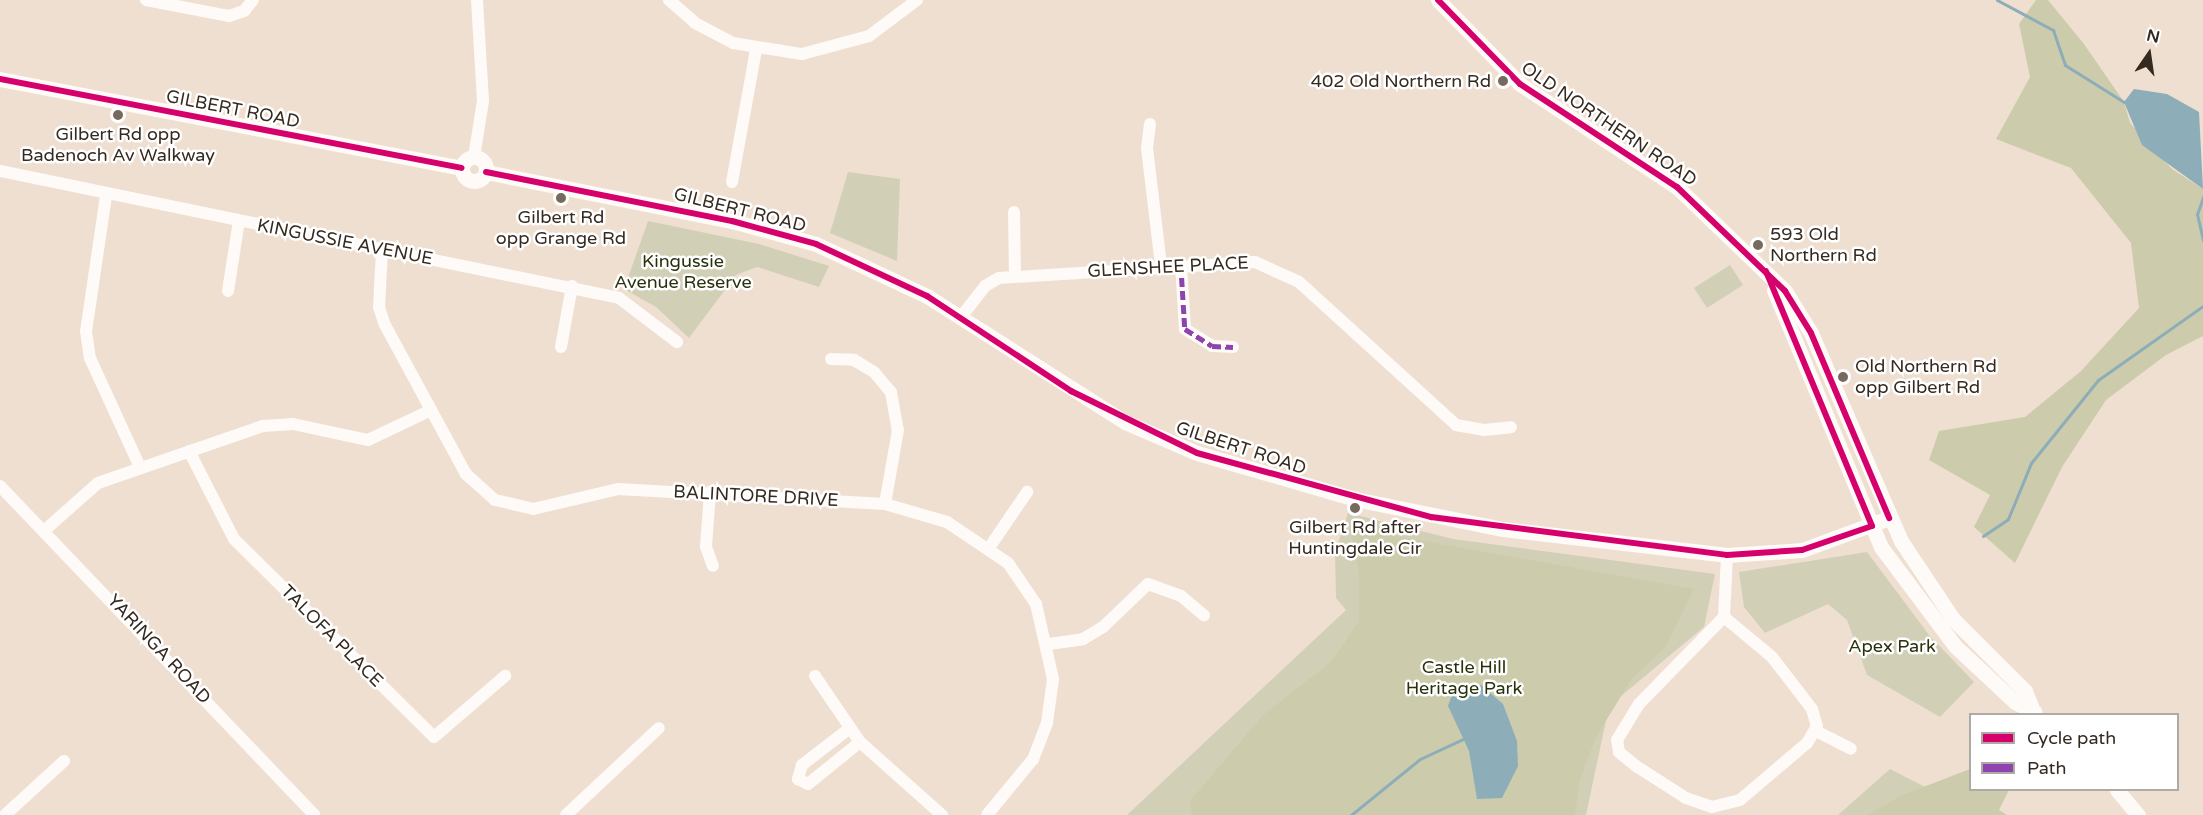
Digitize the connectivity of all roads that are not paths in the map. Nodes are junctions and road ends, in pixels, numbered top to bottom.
1 (146, 0) edge
2 (253, 0) edge
3 (477, 0) edge
4 (669, 0) edge
5 (917, 0) edge
6 (1438, 0) edge
7 (756, 50) junction
8 (0, 79) edge
9 (1150, 124) dead end
10 (474, 157) junction
11 (461, 168) junction
12 (0, 171) edge
13 (486, 172) junction
14 (732, 182) dead end
15 (106, 196) junction
16 (1014, 212) dead end
17 (239, 222) junction
18 (382, 250) junction
19 (1181, 264) junction
20 (1161, 266) junction
21 (1766, 271) junction
22 (1015, 276) junction
23 (572, 286) junction
24 (228, 291) dead end
25 (961, 317) junction
26 (677, 342) dead end
27 (561, 347) dead end
28 (1233, 347) dead end
29 (831, 359) dead end
30 (429, 411) junction
31 (1511, 427) dead end
32 (189, 451) junction
33 (139, 465) junction
34 (0, 486) edge
35 (710, 492) junction
36 (1027, 492) dead end
37 (885, 504) junction
38 (1889, 518) junction
39 (1872, 526) junction
40 (46, 529) junction
41 (989, 548) junction
42 (1727, 555) junction
43 (713, 566) dead end
44 (1204, 615) dead end
45 (1724, 617) junction
46 (1049, 644) junction
47 (505, 676) dead end
48 (815, 676) dead end
49 (2035, 711) edge
50 (659, 728) dead end
51 (850, 728) junction
52 (1816, 731) junction
53 (860, 742) junction
54 (1851, 749) dead end
55 (64, 761) dead end
56 (2119, 791) edge
57 (5, 815) edge
58 (314, 815) edge
59 (566, 815) edge
60 (942, 815) edge
61 (987, 815) edge
62 (2138, 815) edge

1 - 2 street
3 - 10 street
4 - 7 street
5 - 7 street
6 - 21 main road, OLD NORTHERN ROAD
7 - 14 street
8 - 11 main road, GILBERT ROAD
9 - 20 street
10 - 11 main road
10 - 13 main road
11 - 13 main road, GILBERT ROAD
12 - 15 street, KINGUSSIE AVENUE
13 - 25 main road, GILBERT ROAD
15 - 17 street, KINGUSSIE AVENUE
15 - 33 street
16 - 22 street
17 - 18 street, KINGUSSIE AVENUE
17 - 24 street
18 - 23 street, KINGUSSIE AVENUE
18 - 30 street, BALINTORE DRIVE
19 - 20 street, GLENSHEE PLACE
19 - 28 street
19 - 31 street, GLENSHEE PLACE
20 - 22 street, GLENSHEE PLACE
21 - 38 main road, OLD NORTHERN ROAD
21 - 39 main road, OLD NORTHERN ROAD
22 - 25 street, GLENSHEE PLACE
23 - 26 street, KINGUSSIE AVENUE
23 - 27 street
25 - 42 main road, GILBERT ROAD
29 - 37 street
30 - 32 street
30 - 35 street, BALINTORE DRIVE
32 - 33 street
32 - 47 street, TALOFA PLACE
33 - 40 street
34 - 40 street, YARINGA ROAD
35 - 37 street, BALINTORE DRIVE
35 - 43 street
36 - 41 street
37 - 41 street, BALINTORE DRIVE
38 - 39 main road, GILBERT ROAD
38 - 49 main road, OLD NORTHERN ROAD
39 - 42 main road, GILBERT ROAD
39 - 49 main road, OLD NORTHERN ROAD
40 - 58 street, YARINGA ROAD
41 - 46 street, BALINTORE DRIVE
42 - 45 street
44 - 46 street
45 - 52 street
45 - 52 street
46 - 61 street, BALINTORE DRIVE
48 - 51 street
50 - 59 street
51 - 53 street
51 - 53 street
52 - 54 street
53 - 60 street
55 - 57 street
56 - 62 main road

